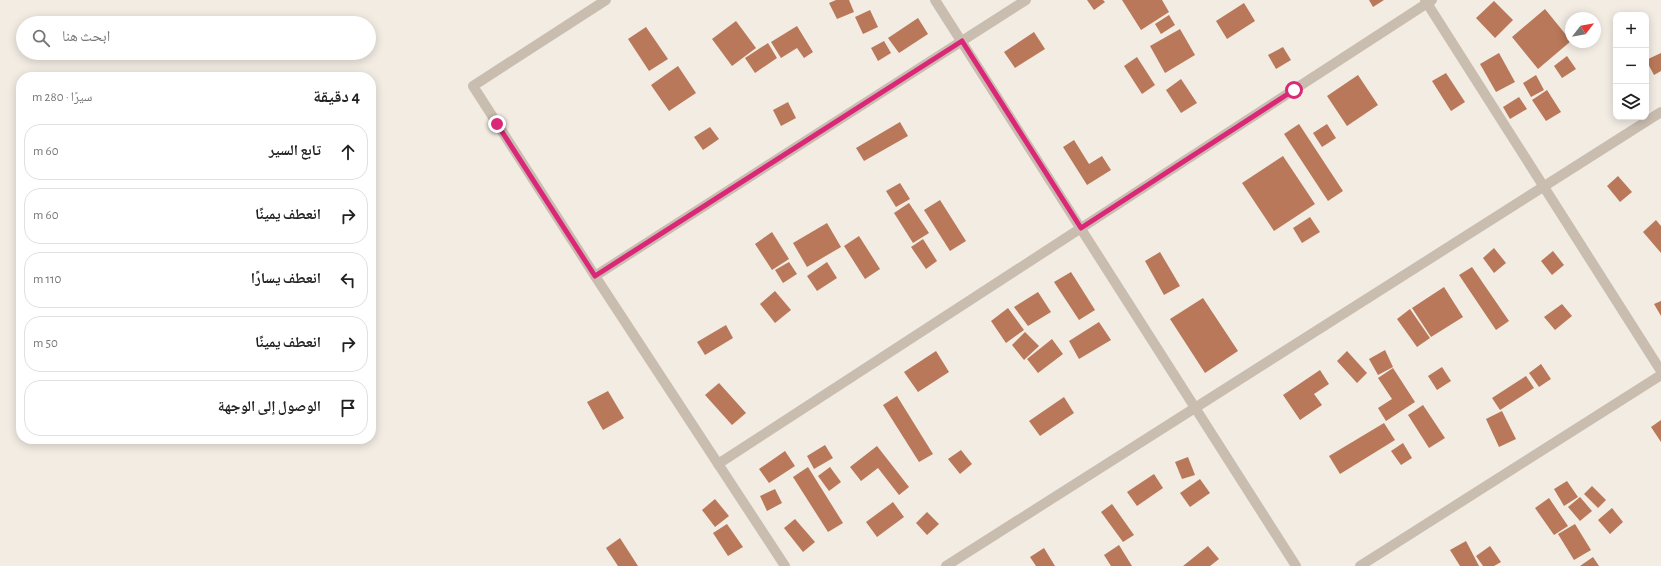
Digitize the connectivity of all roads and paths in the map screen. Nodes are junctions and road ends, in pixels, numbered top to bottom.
1 (606, 0) edge
2 (935, 0) edge
3 (1026, 0) edge
4 (1428, 1) edge
5 (962, 41) junction
6 (1661, 112) edge
7 (1544, 186) junction
8 (1081, 228) junction
9 (595, 276) junction
10 (1661, 371) edge
11 (1661, 375) edge
12 (1195, 408) junction
13 (718, 464) junction
14 (785, 566) edge
15 (946, 566) edge
16 (1296, 566) edge
17 (1360, 566) edge

1 - 9 street
2 - 5 street
3 - 5 street
4 - 7 street
4 - 8 street
5 - 8 street
5 - 9 street
6 - 7 street
7 - 10 street
7 - 12 street
8 - 12 street
8 - 13 street
9 - 13 street
11 - 17 street
12 - 15 street
12 - 16 street
13 - 14 street

